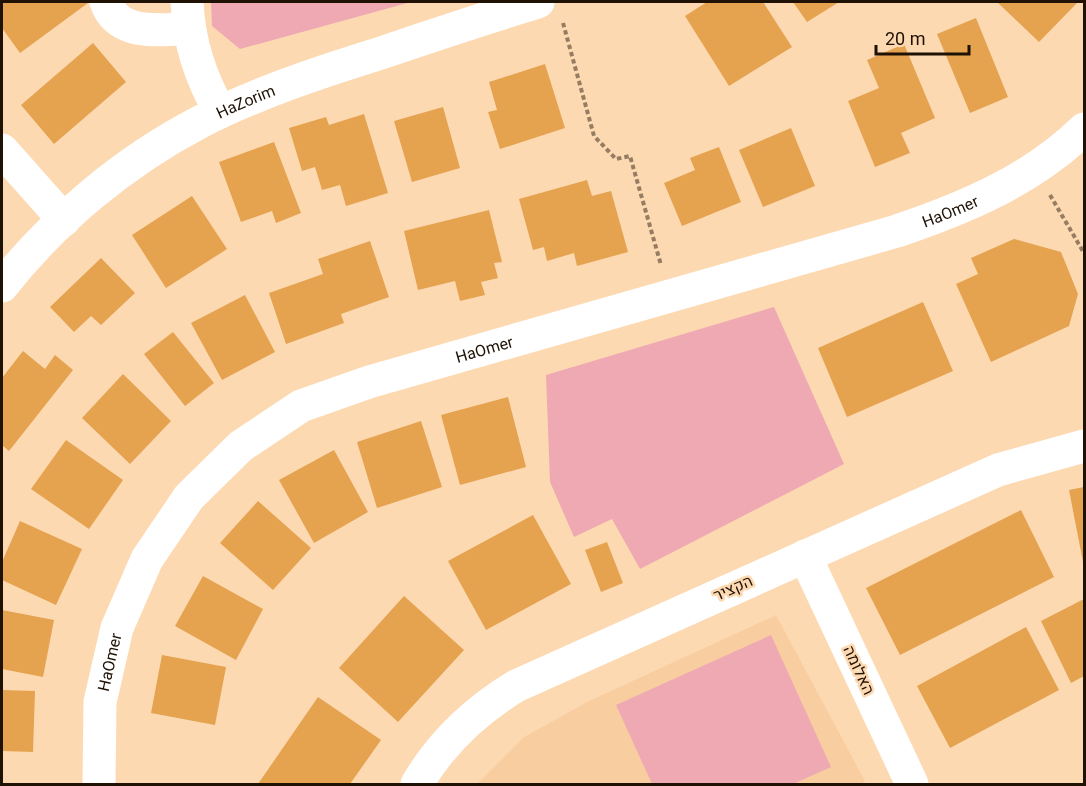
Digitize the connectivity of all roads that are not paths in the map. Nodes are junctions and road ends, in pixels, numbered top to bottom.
1 (106, 2) edge
2 (549, 7) edge
3 (188, 15) edge
4 (220, 112) junction
5 (1084, 129) edge
6 (2, 150) edge
7 (64, 220) junction
8 (2, 286) edge
9 (1084, 446) edge
10 (805, 556) junction
11 (99, 784) edge
12 (417, 784) edge
13 (912, 784) edge

1 - 3 street
2 - 4 street, HaZorim
3 - 4 street
4 - 7 street, HaZorim
5 - 11 street, HaOmer
6 - 7 street
7 - 8 street, HaZorim
9 - 10 street, הקציר
10 - 12 street, הקציר
10 - 13 street, האלומה

